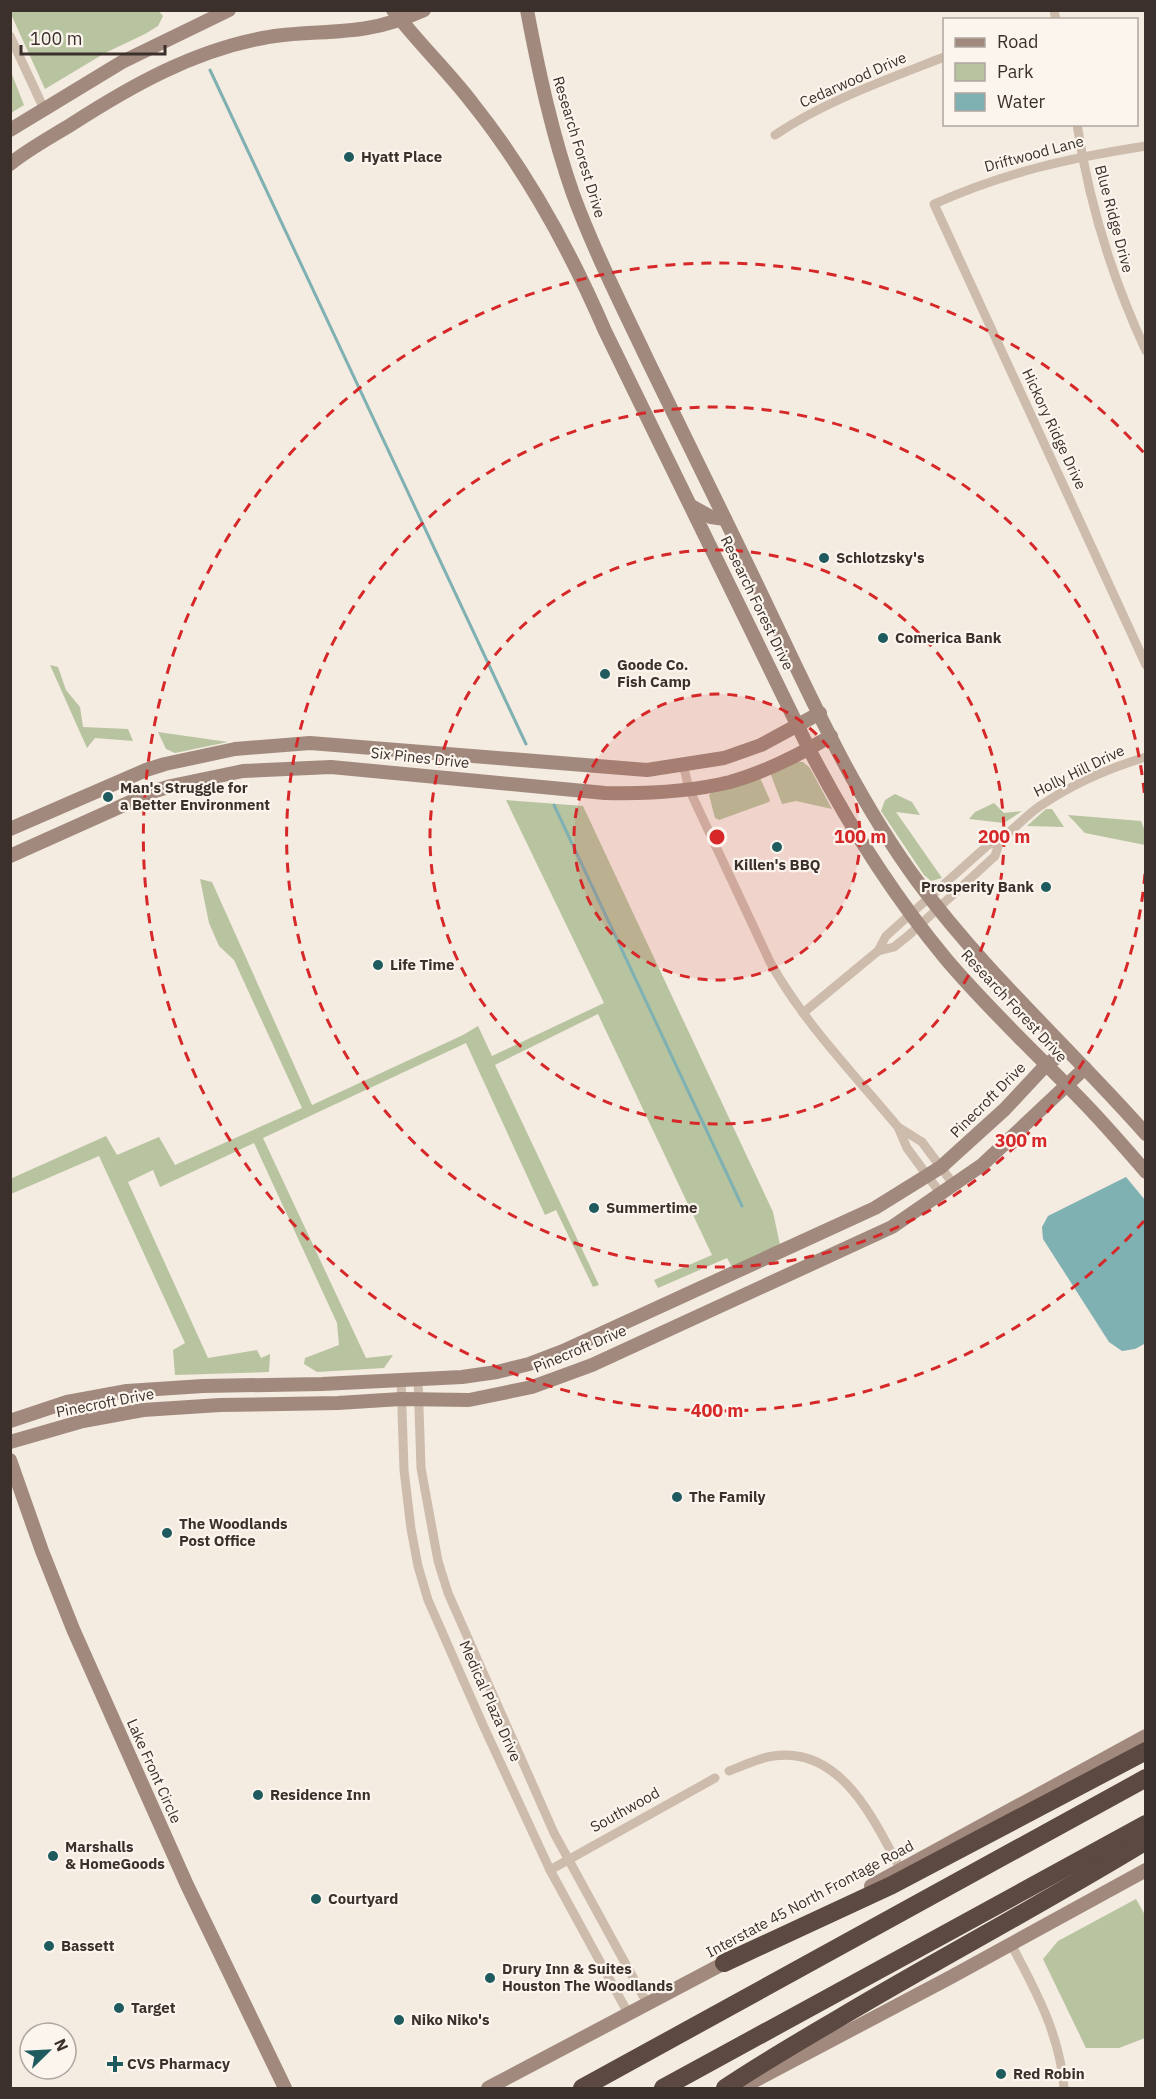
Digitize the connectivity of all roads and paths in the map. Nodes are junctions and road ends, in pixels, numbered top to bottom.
1 (229, 10) edge
2 (424, 10) edge
3 (527, 10) edge
4 (397, 15) edge
5 (10, 36) edge
6 (943, 58) edge
7 (44, 109) junction
8 (1077, 126) edge
9 (10, 130) edge
10 (775, 135) dead end
11 (1146, 146) edge
12 (1083, 156) junction
13 (10, 164) edge
14 (934, 204) joint
15 (586, 288) junction
16 (615, 292) junction
17 (1146, 351) edge
18 (691, 506) junction
19 (725, 519) junction
20 (1146, 666) edge
21 (820, 713) junction
22 (798, 725) junction
23 (831, 736) junction
24 (331, 745) junction
25 (809, 749) junction
26 (1146, 757) edge
27 (487, 758) junction
28 (683, 764) junction
29 (331, 767) junction
30 (484, 781) junction
31 (689, 789) junction
32 (10, 829) edge
33 (1000, 840) junction
34 (10, 856) edge
35 (929, 897) junction
36 (938, 909) junction
37 (911, 914) junction
38 (920, 926) junction
39 (878, 951) junction
40 (803, 1014) junction
41 (1066, 1050) junction
42 (1046, 1065) junction
43 (1085, 1068) junction
44 (1067, 1086) junction
45 (898, 1127) junction
46 (1146, 1134) edge
47 (941, 1167) junction
48 (1146, 1172) edge
49 (927, 1175) junction
50 (954, 1185) junction
51 (941, 1194) junction
52 (418, 1378) junction
53 (401, 1379) junction
54 (401, 1399) junction
55 (418, 1399) junction
56 (10, 1421) edge
57 (10, 1442) edge
58 (10, 1460) edge
59 (1146, 1736) edge
60 (1146, 1751) edge
61 (729, 1771) dead end
62 (715, 1778) dead end
63 (1146, 1778) edge
64 (1146, 1824) edge
65 (1146, 1841) edge
66 (568, 1860) junction
67 (550, 1870) junction
68 (901, 1870) junction
69 (1146, 1870) edge
70 (1011, 1944) junction
71 (724, 1963) junction
72 (647, 2003) junction
73 (628, 2013) junction
74 (285, 2088) edge
75 (488, 2088) edge
76 (582, 2088) edge
77 (663, 2088) edge
78 (725, 2088) edge
79 (741, 2088) edge
80 (1064, 2088) edge

1 - 7 street
2 - 4 street
3 - 16 street, Research Forest Drive
4 - 13 street
4 - 15 street, Research Forest Drive
5 - 7 street
6 - 10 street, Cedarwood Drive
7 - 9 street
8 - 12 street, Blue Ridge Drive
11 - 12 street, Driftwood Lane
12 - 14 street, Driftwood Lane
12 - 17 street, Blue Ridge Drive
14 - 20 street, Hickory Ridge Drive
15 - 16 street
15 - 18 street, Research Forest Drive
16 - 19 street, Research Forest Drive
18 - 19 street
18 - 22 street, Research Forest Drive
19 - 21 street, Research Forest Drive
21 - 22 street, Six Pines Drive
21 - 23 street, Research Forest Drive
22 - 25 street, Research Forest Drive
22 - 28 street, Six Pines Drive
23 - 25 street, Six Pines Drive
23 - 35 street, Research Forest Drive
24 - 27 street, Six Pines Drive
24 - 29 street
24 - 32 street, Six Pines Drive
25 - 31 street, Six Pines Drive
25 - 37 street, Research Forest Drive
26 - 33 street, Holly Hill Drive
27 - 28 street, Six Pines Drive
27 - 30 street
28 - 31 street
29 - 30 street, Six Pines Drive
29 - 34 street, Six Pines Drive
30 - 31 street, Six Pines Drive
31 - 40 street
33 - 35 street, Holly Hill Drive
33 - 36 street, Holly Hill Drive
35 - 36 street, Research Forest Drive
35 - 37 street, Holly Hill Drive
36 - 38 street, Holly Hill Drive
36 - 41 street, Research Forest Drive
37 - 38 street, Research Forest Drive
37 - 39 street, Holly Hill Drive
38 - 39 street, Holly Hill Drive
38 - 42 street, Research Forest Drive
39 - 40 street
40 - 45 street
41 - 42 street, Pinecroft Drive
41 - 43 street, Research Forest Drive
42 - 44 street, Research Forest Drive
42 - 47 street, Pinecroft Drive
43 - 44 street, Pinecroft Drive
43 - 46 street, Research Forest Drive
44 - 48 street, Research Forest Drive
44 - 50 street, Pinecroft Drive
45 - 47 street
45 - 49 street
47 - 49 street, Pinecroft Drive
47 - 50 street
49 - 51 street
49 - 52 street, Pinecroft Drive
50 - 51 street, Pinecroft Drive
51 - 55 street, Pinecroft Drive
52 - 53 street, Pinecroft Drive
52 - 55 street, Medical Plaza Drive
53 - 54 street, Medical Plaza Drive
53 - 56 street, Pinecroft Drive
54 - 55 street, Pinecroft Drive
54 - 57 street, Pinecroft Drive
54 - 67 street, Medical Plaza Drive
55 - 66 street, Medical Plaza Drive
58 - 74 street, Lake Front Circle
59 - 68 street, Interstate 45 North Frontage Road
60 - 71 highway
61 - 68 street
62 - 66 street, Southwood
63 - 76 highway
64 - 77 highway
65 - 78 highway
66 - 67 street, Southwood
66 - 72 street, Medical Plaza Drive
67 - 73 street, Medical Plaza Drive
68 - 71 street, Interstate 45 North Frontage Road
69 - 70 street
70 - 79 street
70 - 80 street
71 - 72 street, Interstate 45 North Frontage Road
72 - 73 street, Interstate 45 North Frontage Road
73 - 75 street, Interstate 45 North Frontage Road

